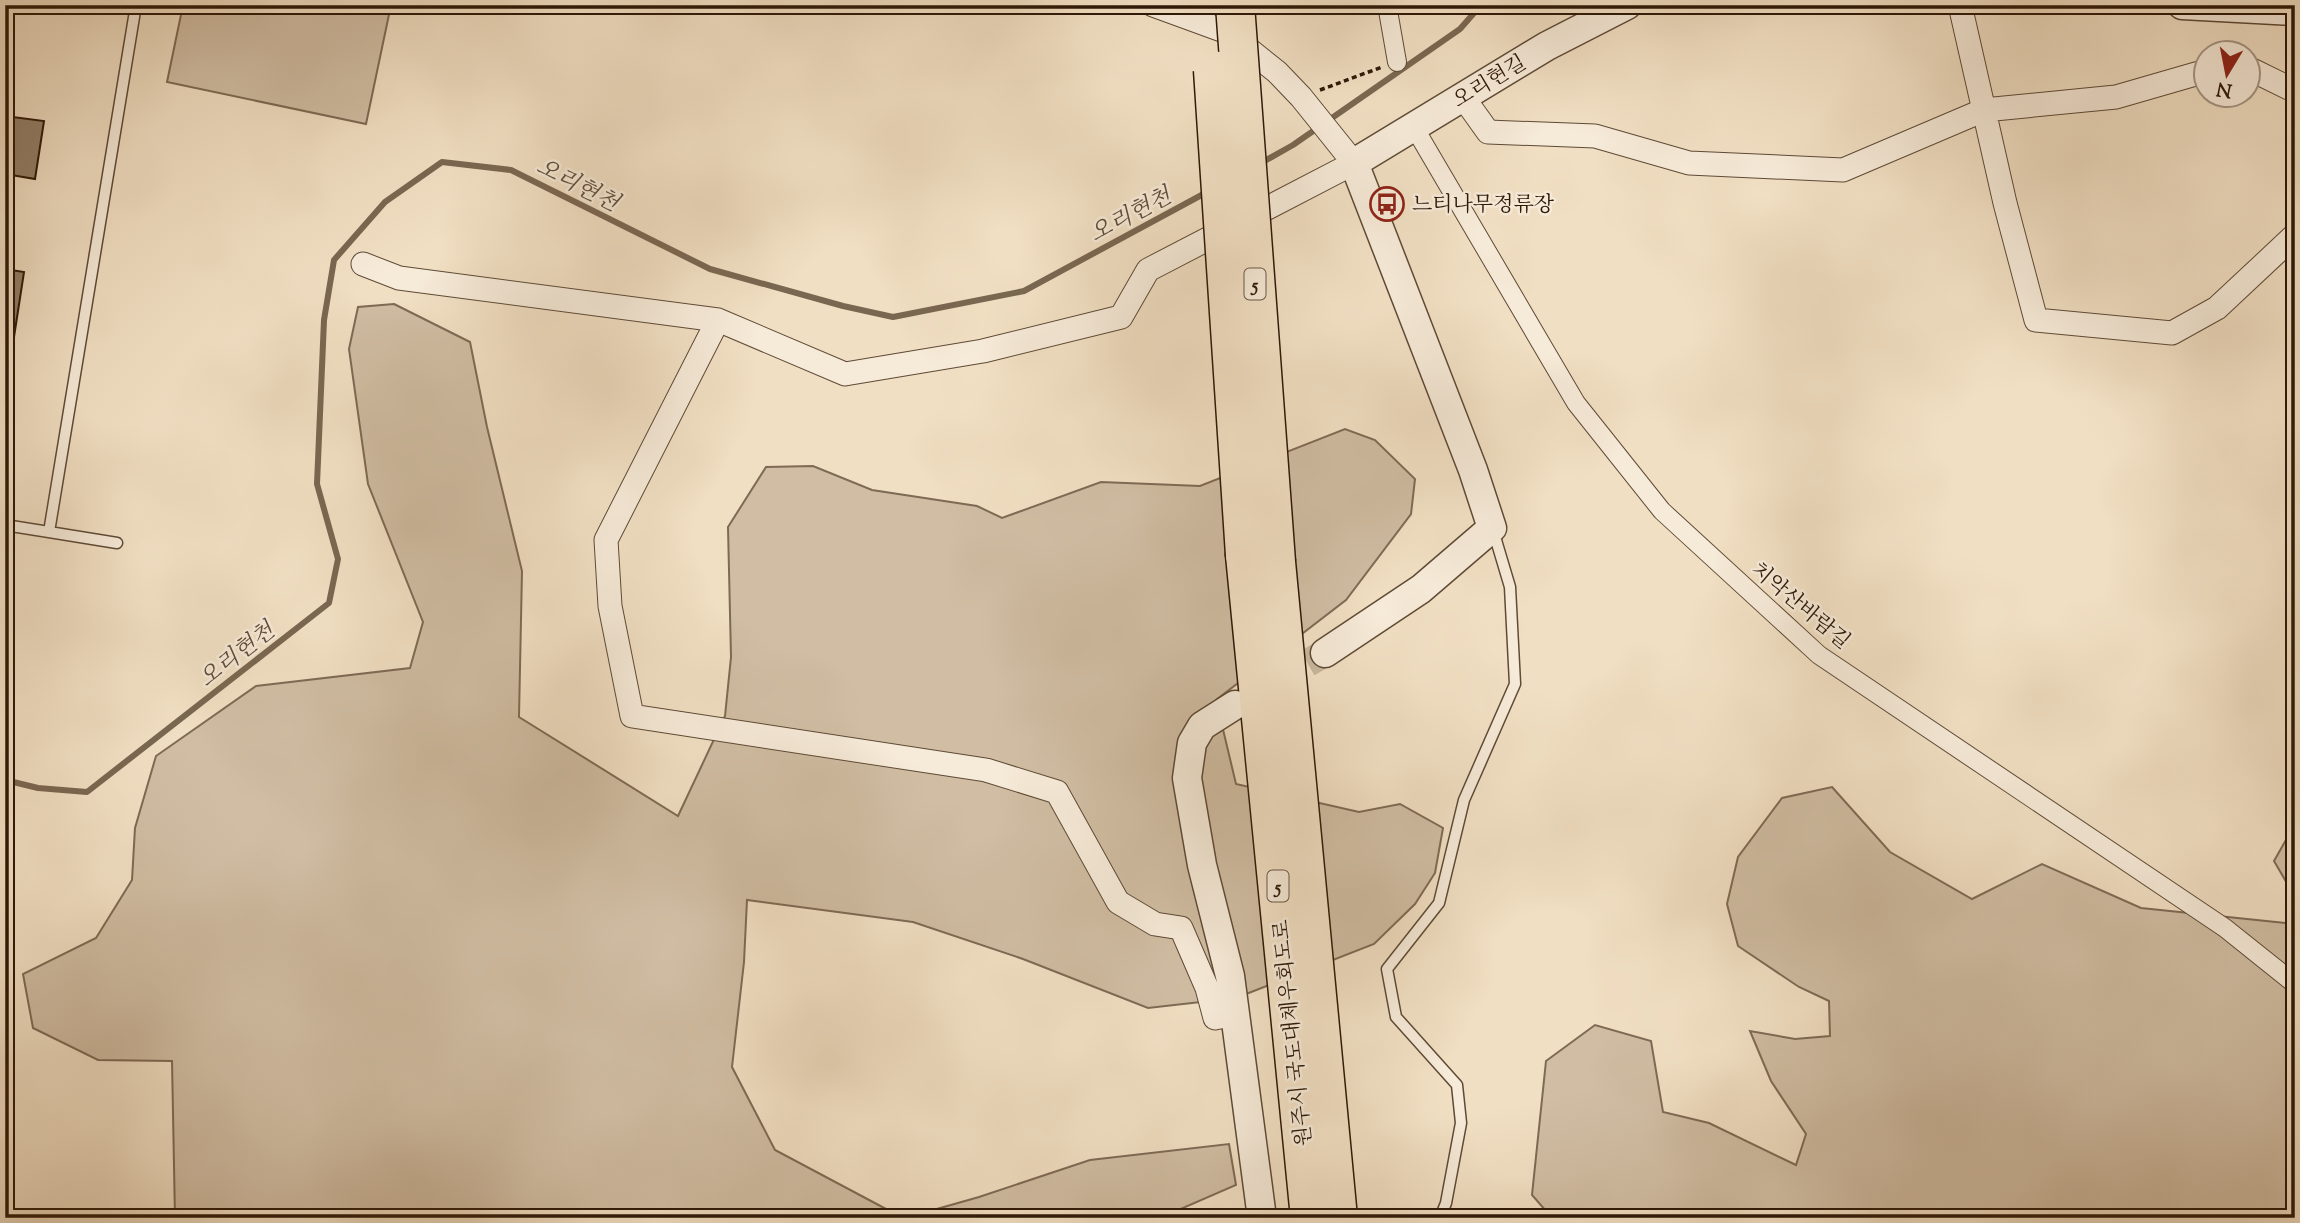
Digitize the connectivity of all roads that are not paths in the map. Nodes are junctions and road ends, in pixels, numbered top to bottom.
1 (136, 5) edge
2 (1153, 5) edge
3 (1242, 5) edge
4 (1387, 5) edge
5 (1627, 5) edge
6 (1960, 5) edge
7 (2182, 5) edge
8 (2295, 11) edge
9 (1224, 14) edge
10 (1397, 62) road end
11 (2192, 75) edge
12 (2262, 75) edge
13 (2295, 91) edge
14 (1463, 97) junction
15 (1984, 110) junction
16 (1414, 127) junction
17 (1346, 154) junction
18 (2295, 235) edge
19 (363, 264) dead end
20 (718, 320) junction
21 (5, 525) edge
22 (1492, 528) junction
23 (49, 532) junction
24 (117, 543) dead end
25 (1261, 559) junction
26 (1325, 653) tunnel mouth
27 (1235, 705) dead end
28 (2295, 985) edge
29 (1236, 1014) junction
30 (1262, 1218) edge
31 (1310, 1218) edge
32 (1338, 1218) edge
33 (1440, 1218) edge

1 - 23 lane
2 - 9 street
3 - 9 lane
4 - 10 street
5 - 14 street, 오리현길
6 - 15 street
7 - 8 street
9 - 17 street
9 - 25 highway, 5, bridge
11 - 15 street
12 - 13 street
14 - 15 street
14 - 16 street, 오리현길
15 - 18 street
16 - 17 street, 오리현길
16 - 28 street, 치악산바람길
17 - 20 street
17 - 22 street
19 - 20 street
20 - 29 street
21 - 23 lane
22 - 26 street
22 - 33 lane
23 - 24 lane
25 - 31 highway, 원주시 국도대체우회도로 / 5
25 - 32 highway, 원주시 국도대체우회도로 / 5
27 - 29 street
29 - 30 street

